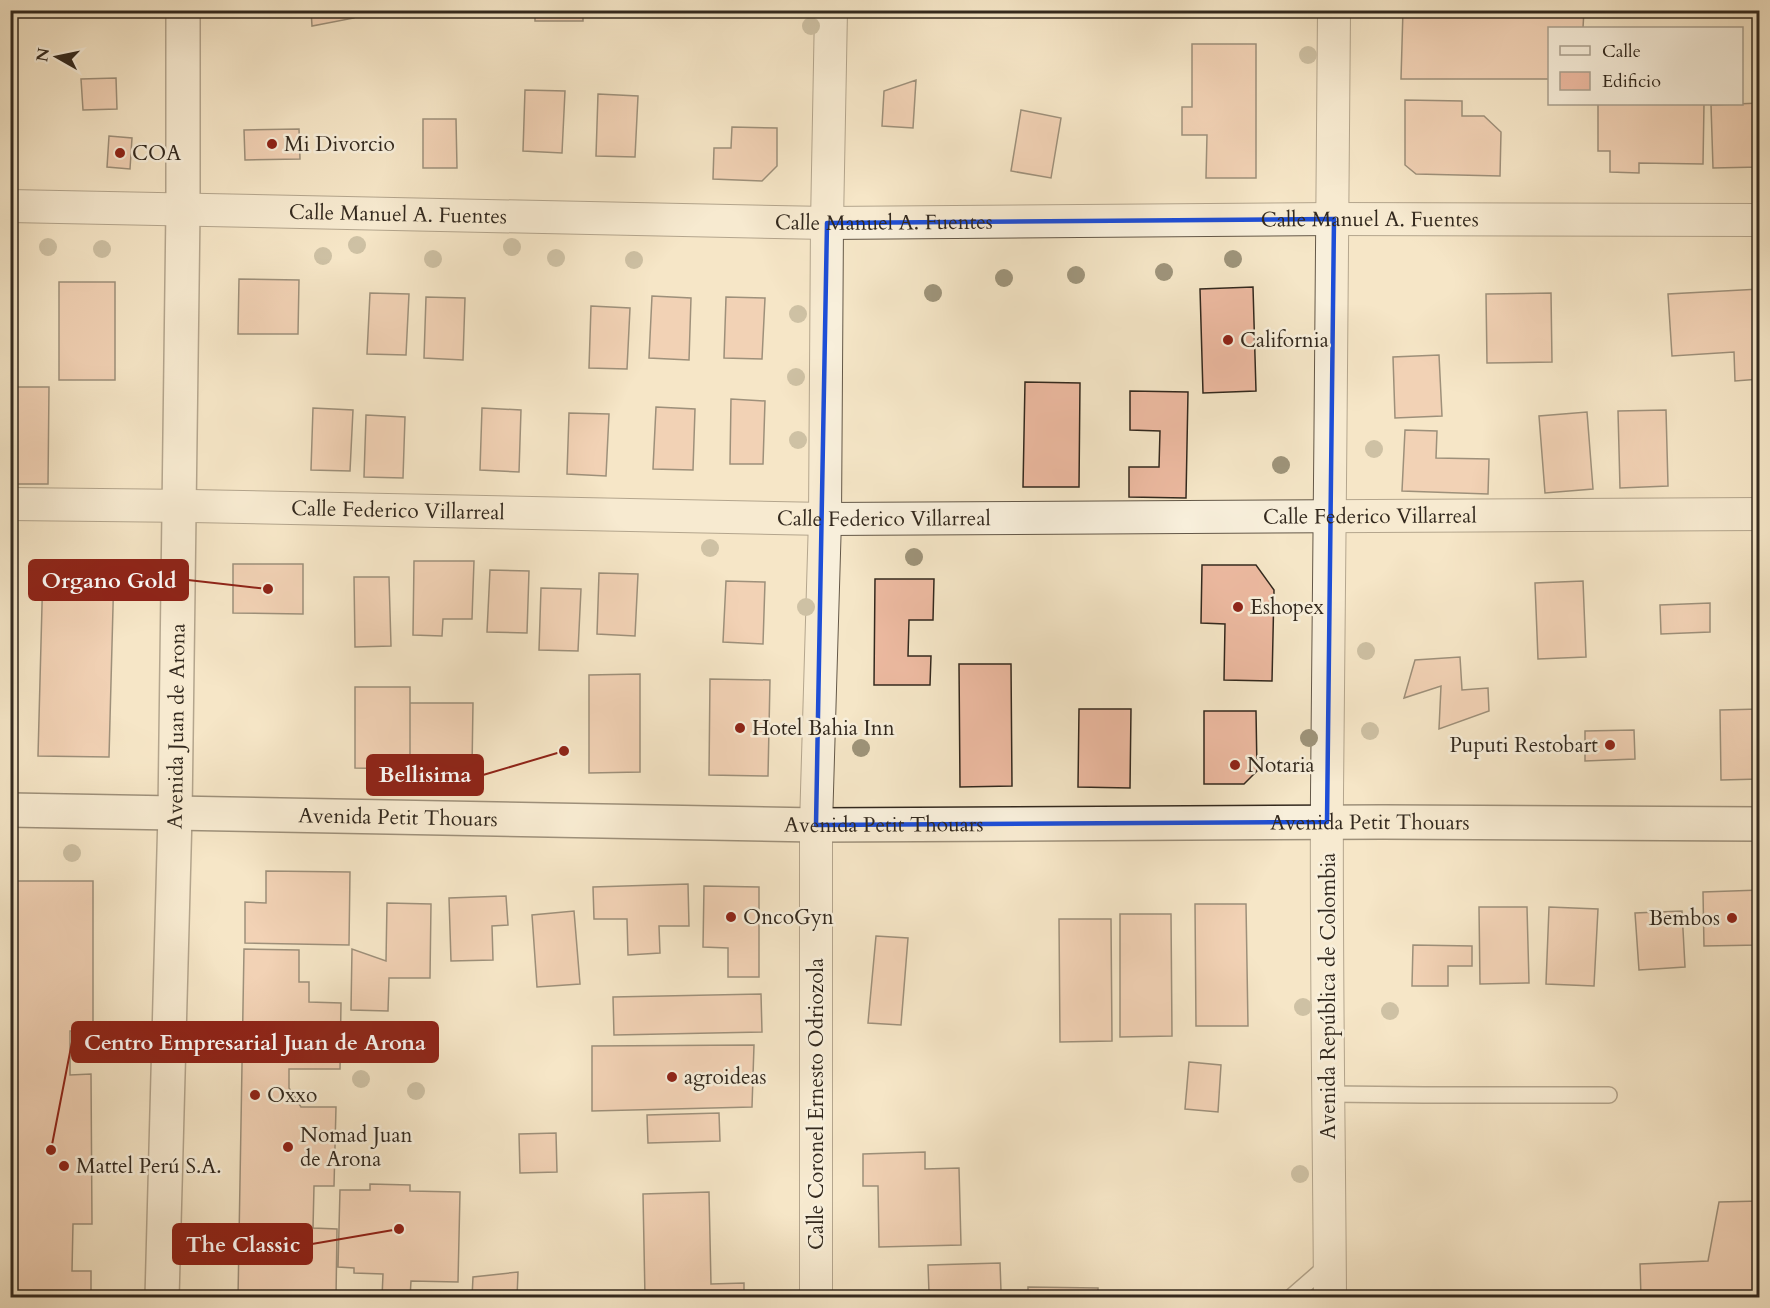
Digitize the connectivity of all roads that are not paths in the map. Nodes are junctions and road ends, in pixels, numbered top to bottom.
1 (183, 10) edge
2 (831, 10) edge
3 (1334, 10) edge
4 (10, 206) edge
5 (183, 210) junction
6 (1334, 219) junction
7 (1760, 220) edge
8 (827, 223) junction
9 (10, 504) edge
10 (179, 506) junction
11 (1760, 514) edge
12 (1329, 516) junction
13 (825, 519) junction
14 (10, 810) edge
15 (176, 814) junction
16 (1327, 822) junction
17 (1760, 824) edge
18 (816, 825) junction
19 (1329, 1094) junction
20 (1609, 1095) dead end
21 (1329, 1264) junction
22 (162, 1298) edge
23 (816, 1298) edge
24 (1290, 1298) edge
25 (1330, 1298) edge

1 - 5 main road, Avenida Juan de Arona
2 - 8 street, Calle Coronel Ernesto Odriozola
3 - 6 street, Avenida República de Colombia
4 - 5 street, Calle Manuel A. Fuentes
5 - 8 street, Calle Manuel A. Fuentes
5 - 10 main road, Avenida Juan de Arona
6 - 7 street, Calle Manuel A. Fuentes
6 - 8 street, Calle Manuel A. Fuentes
6 - 12 street, Avenida República de Colombia
8 - 13 street, Calle Coronel Ernesto Odriozola
9 - 10 street, Calle Federico Villarreal
10 - 13 street, Calle Federico Villarreal
10 - 15 main road, Avenida Juan de Arona
11 - 12 street, Calle Federico Villarreal
12 - 13 street, Calle Federico Villarreal
12 - 16 street, Avenida República de Colombia
13 - 18 street, Calle Coronel Ernesto Odriozola
14 - 15 main road, Avenida Petit Thouars
15 - 18 main road, Avenida Petit Thouars
15 - 22 main road, Avenida Juan de Arona
16 - 17 main road, Avenida Petit Thouars
16 - 18 main road, Avenida Petit Thouars
16 - 19 street, Avenida República de Colombia
18 - 23 street, Calle Coronel Ernesto Odriozola
19 - 20 lane
19 - 21 street, Avenida República de Colombia
21 - 24 lane
21 - 25 street, Avenida República de Colombia

